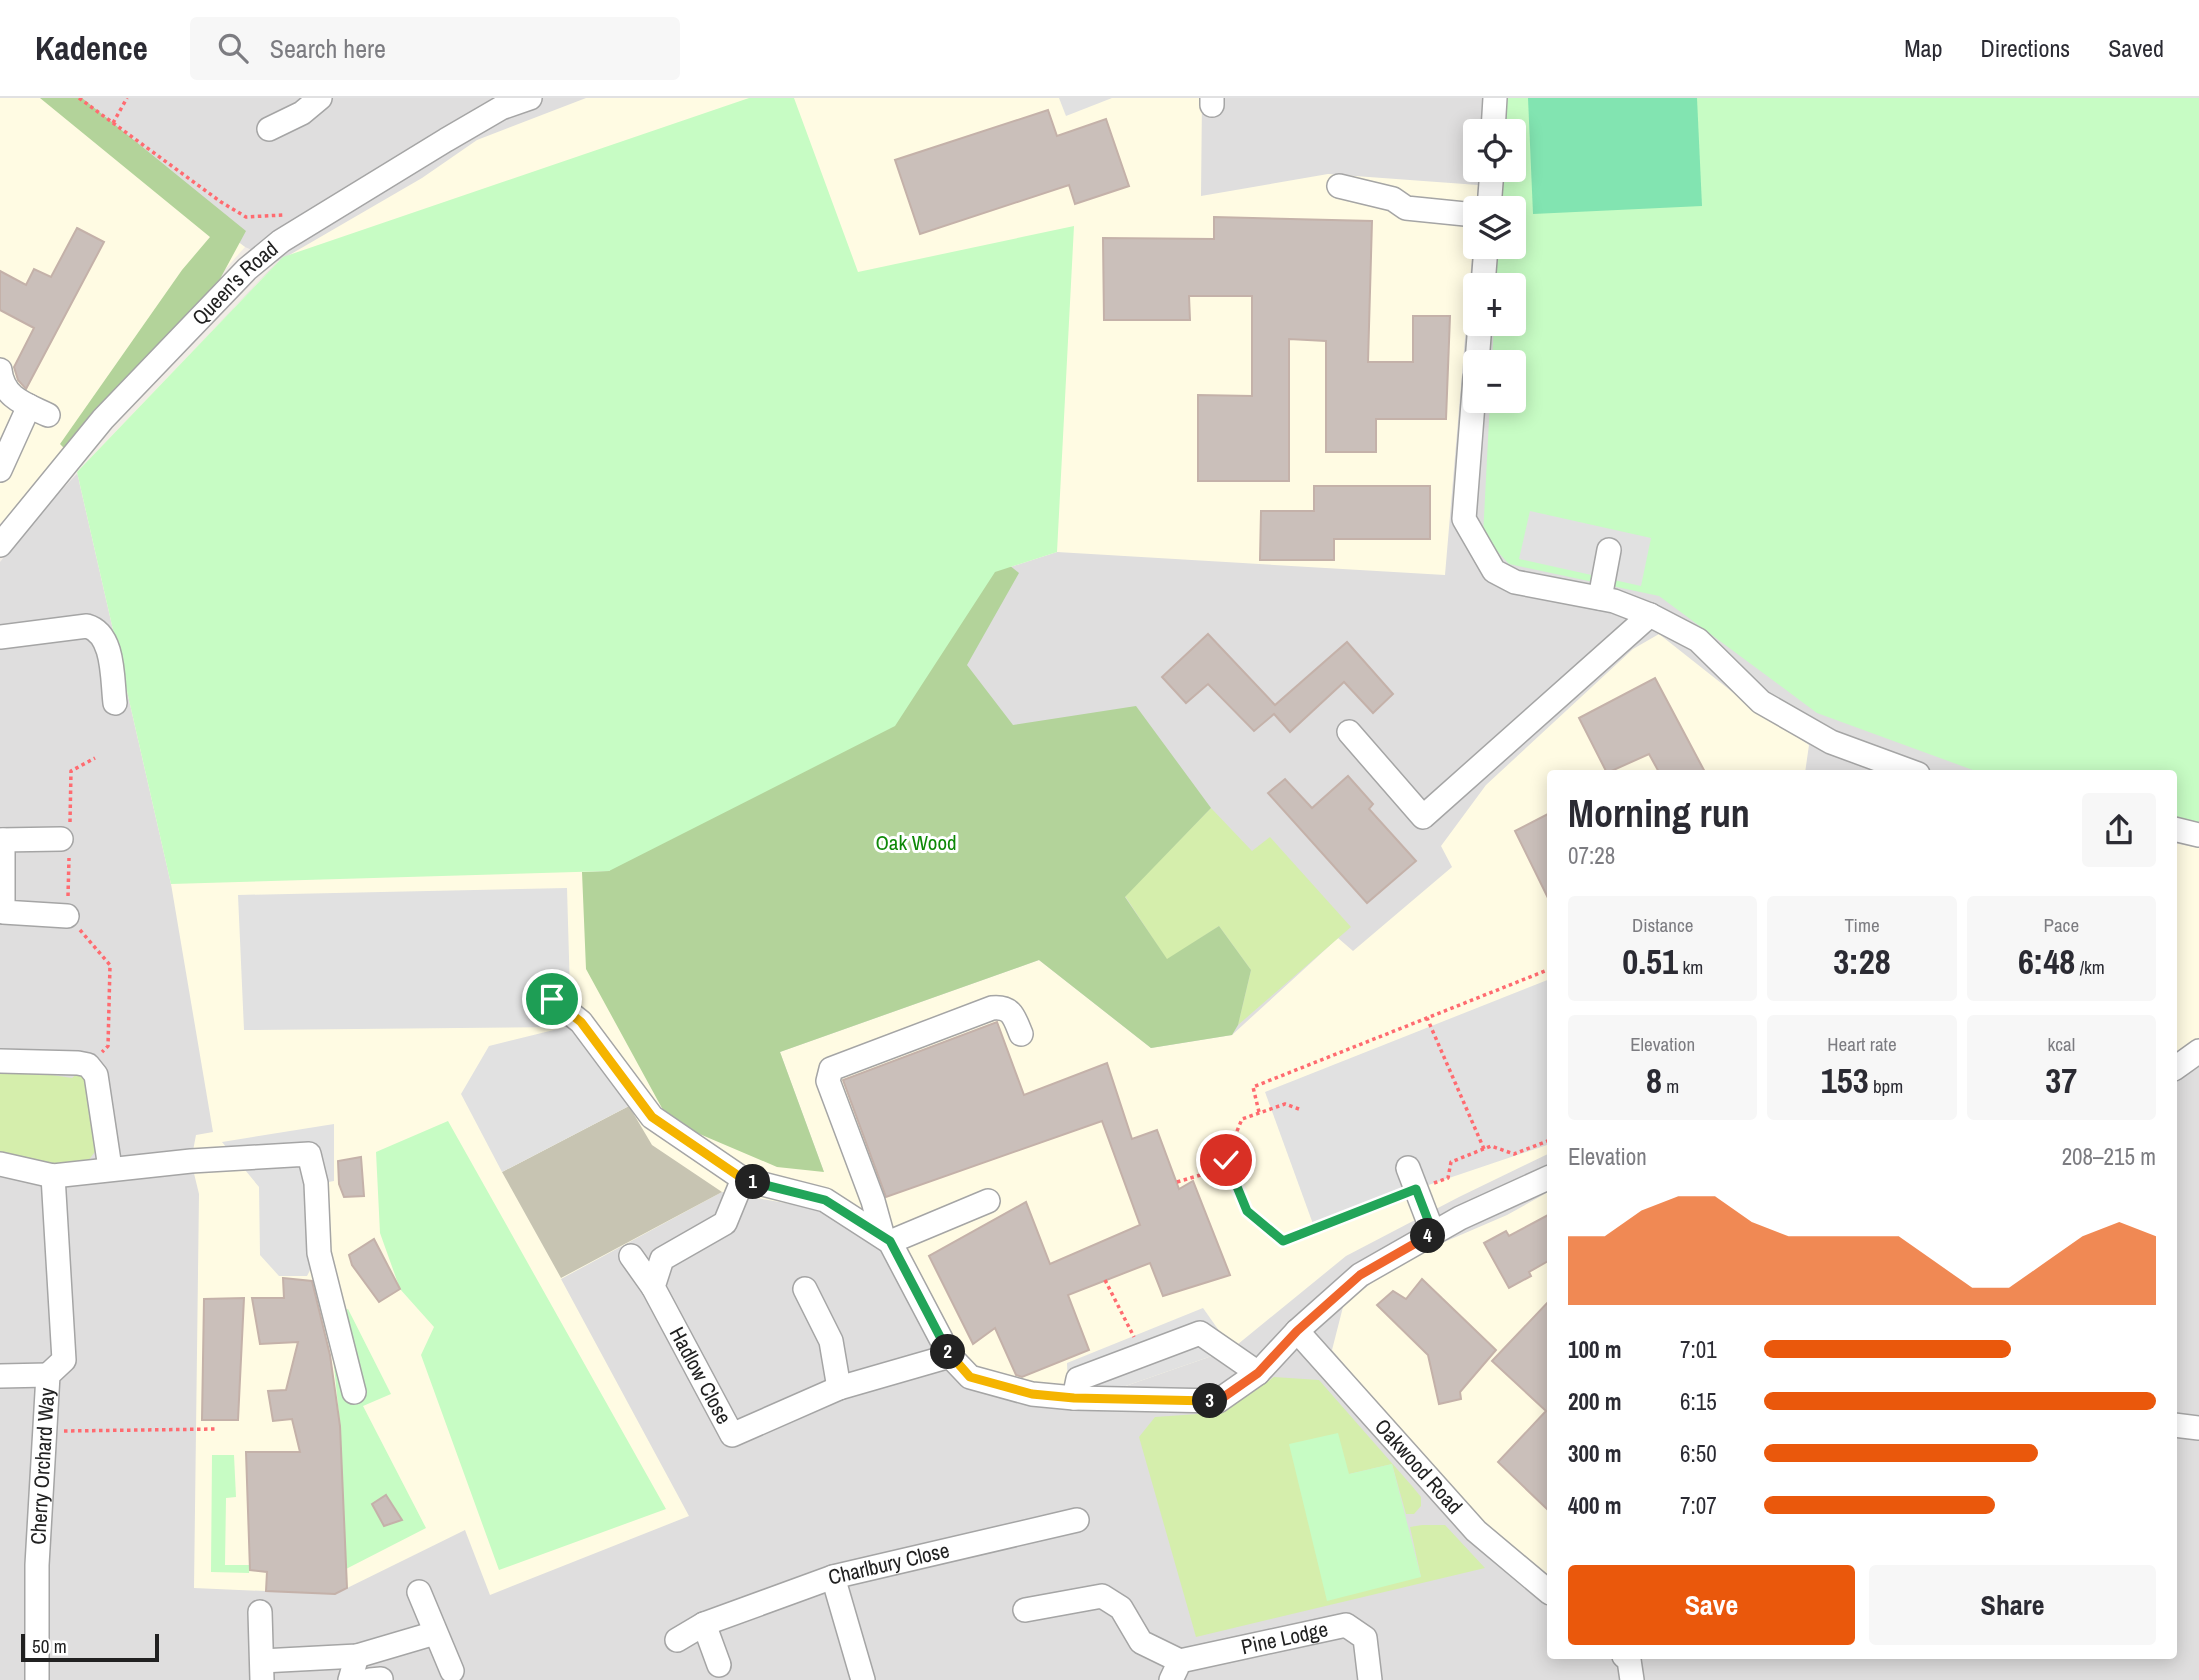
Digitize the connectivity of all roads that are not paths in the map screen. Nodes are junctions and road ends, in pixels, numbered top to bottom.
1 (320, 98) edge
2 (530, 98) edge
3 (1495, 98) edge
4 (1494, 119) edge
5 (269, 129) dead end
6 (1339, 186) dead end
7 (1463, 214) edge
8 (0, 370) edge
9 (1472, 413) edge
10 (0, 470) edge
11 (0, 545) edge
12 (1609, 550) dead end
13 (1601, 598) junction
14 (1650, 615) junction
15 (0, 637) edge
16 (115, 703) dead end
17 (1349, 732) dead end
18 (1906, 770) edge
19 (2177, 830) edge
20 (2199, 835) edge
21 (67, 839) road end
22 (1, 840) edge
23 (67, 916) road end
24 (552, 999) dead end
25 (1021, 1034) dead end
26 (2199, 1051) edge
27 (0, 1061) edge
28 (2177, 1067) edge
29 (0, 1164) edge
30 (110, 1168) junction
31 (53, 1176) junction
32 (1412, 1178) road end
33 (1547, 1178) edge
34 (743, 1179) junction
35 (988, 1201) dead end
36 (1433, 1233) junction
37 (886, 1239) junction
38 (632, 1256) dead end
39 (653, 1287) junction
40 (805, 1289) dead end
41 (1297, 1331) junction
42 (950, 1356) junction
43 (1258, 1373) junction
44 (48, 1375) junction
45 (0, 1376) edge
46 (839, 1388) junction
47 (354, 1392) dead end
48 (1074, 1398) junction
49 (2177, 1425) edge
50 (2199, 1428) edge
51 (1077, 1520) dead end
52 (833, 1577) junction
53 (1547, 1590) edge
54 (419, 1592) dead end
55 (1025, 1610) dead end
56 (260, 1612) dead end
57 (704, 1624) junction
58 (435, 1633) junction
59 (677, 1640) dead end
60 (357, 1656) junction
61 (719, 1665) dead end
62 (262, 1670) edge
63 (452, 1671) dead end
64 (1176, 1671) edge
65 (37, 1680) edge
66 (350, 1680) edge
67 (863, 1680) edge
68 (1370, 1680) edge

1 - 5 street
2 - 11 street, Queen's Road
3 - 4 street
6 - 7 street
8 - 10 street
9 - 13 street
12 - 13 street
13 - 14 street
14 - 17 street
14 - 18 street
15 - 16 street
19 - 20 street
21 - 22 street
22 - 23 street
24 - 34 street
25 - 37 street
26 - 28 street
27 - 30 street
29 - 31 street
30 - 31 street
30 - 47 street
31 - 44 street, Cherry Orchard Way
32 - 36 street
33 - 36 street
34 - 37 street
34 - 39 street
35 - 37 street
36 - 41 street
37 - 42 street
38 - 39 street, Hadlow Close
39 - 46 street, Hadlow Close
40 - 46 street
41 - 43 street
41 - 53 street, Oakwood Road
42 - 46 street, Hadlow Close
42 - 48 street
43 - 48 street
43 - 48 street
44 - 45 street
44 - 65 street, Cherry Orchard Way
49 - 50 street
51 - 52 street, Charlbury Close
52 - 57 street, Charlbury Close
52 - 67 street
54 - 58 street
55 - 64 street
56 - 62 street
57 - 59 street, Charlbury Close
57 - 61 street
58 - 60 street
58 - 63 street
60 - 62 street
60 - 66 street
64 - 68 street, Pine Lodge

